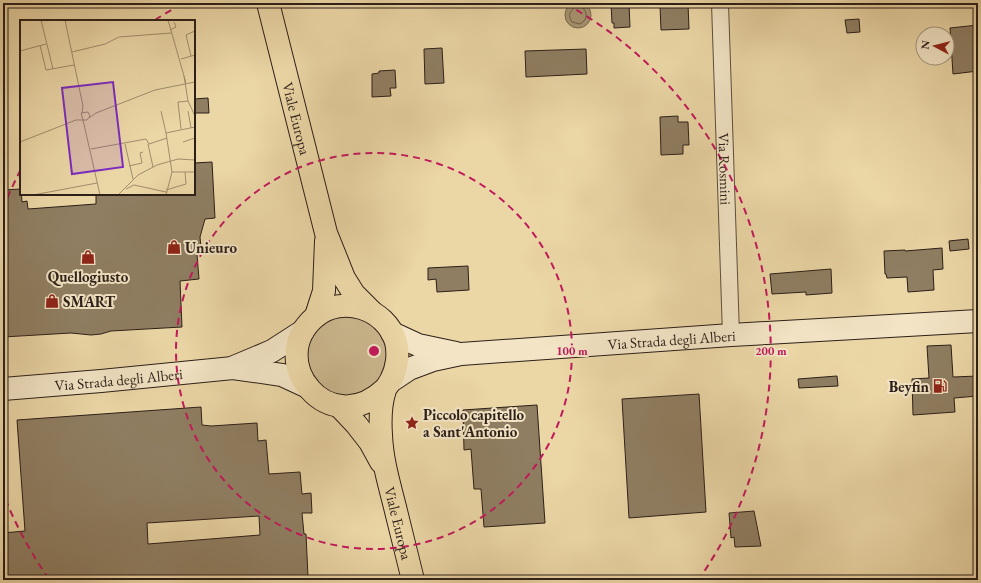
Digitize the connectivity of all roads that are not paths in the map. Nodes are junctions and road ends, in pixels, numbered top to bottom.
1 (268, 3) edge
2 (720, 3) edge
3 (326, 234) junction
4 (372, 312) junction
5 (978, 321) edge
6 (310, 324) junction
7 (392, 333) junction
8 (731, 335) junction
9 (461, 354) junction
10 (233, 368) junction
11 (388, 385) junction
12 (308, 387) junction
13 (3, 389) edge
14 (339, 406) junction
15 (385, 468) junction
16 (413, 580) edge

1 - 3 main road, Viale Europa
2 - 8 street, Via Rosmini
3 - 4 main road, Viale Europa
3 - 6 main road, Viale Europa
4 - 6 main road, Viale Europa
4 - 7 main road, Viale Europa
5 - 8 main road, Via Strada degli Alberi
6 - 10 main road, Via Strada degli Alberi
6 - 12 main road, Viale Europa
7 - 9 main road, Via Strada degli Alberi
7 - 11 main road, Viale Europa
8 - 9 main road, Via Strada degli Alberi
9 - 11 main road, Via Strada degli Alberi
10 - 12 main road, Via Strada degli Alberi
10 - 13 main road, Via Strada degli Alberi
11 - 14 main road, Viale Europa
11 - 15 main road, Viale Europa
12 - 14 main road, Viale Europa
14 - 15 main road, Viale Europa
15 - 16 main road, Viale Europa

